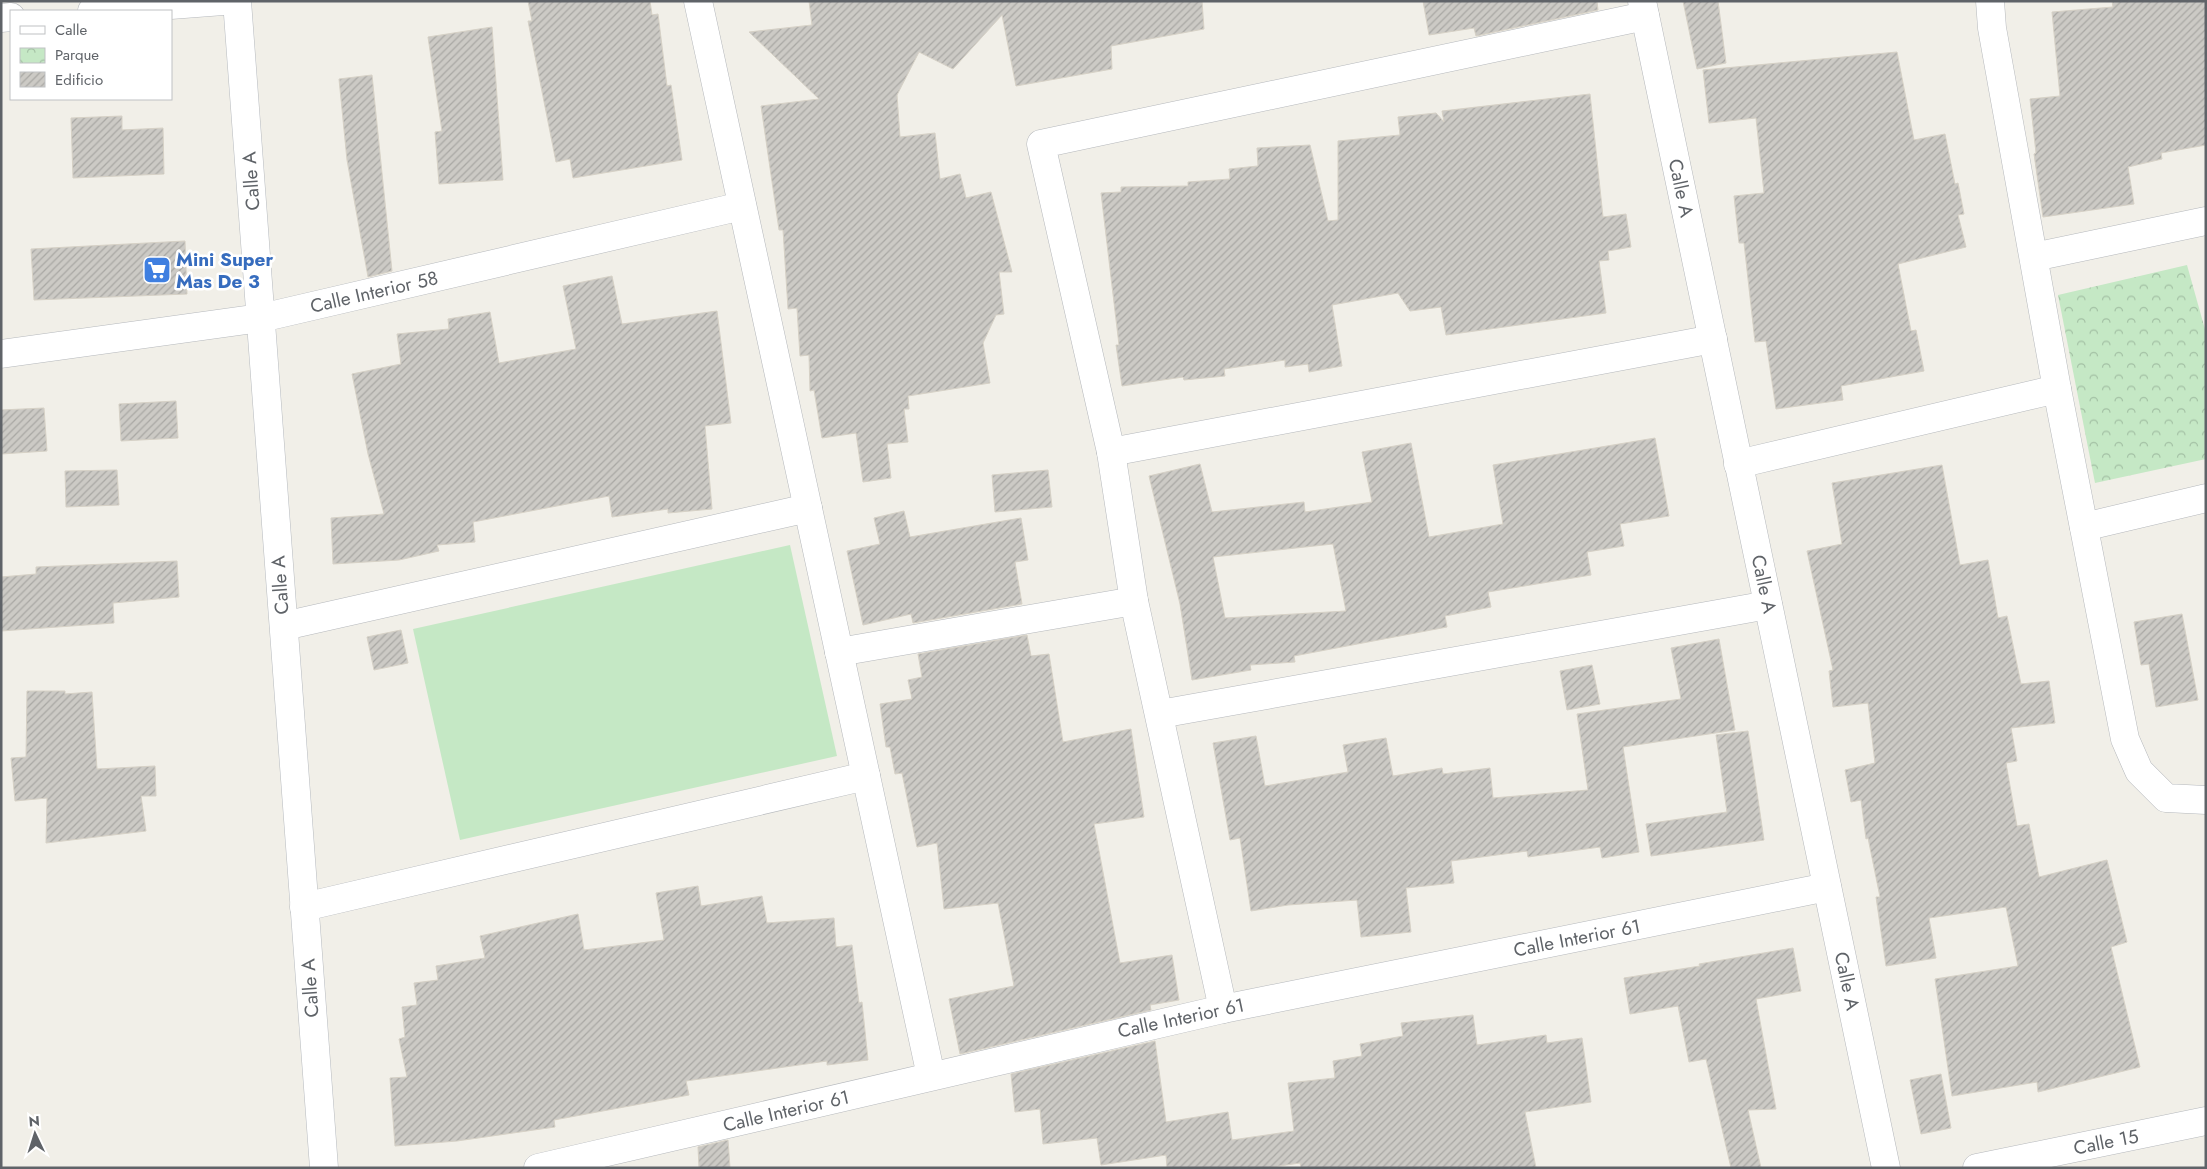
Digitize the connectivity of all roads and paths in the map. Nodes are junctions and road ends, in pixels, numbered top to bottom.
1 (223, 1) edge
2 (238, 1) edge
3 (698, 1) edge
4 (1990, 1) edge
5 (1643, 8) edge
6 (105, 10) edge
7 (742, 206) junction
8 (2206, 221) edge
9 (2034, 257) junction
10 (261, 318) junction
11 (1713, 339) junction
12 (1, 354) edge
13 (2057, 389) junction
14 (1110, 452) junction
15 (1738, 464) junction
16 (2206, 498) edge
17 (808, 508) junction
18 (2084, 527) junction
19 (1134, 601) junction
20 (1768, 604) junction
21 (284, 626) junction
22 (839, 652) junction
23 (1160, 714) junction
24 (866, 776) junction
25 (2206, 800) edge
26 (1827, 887) junction
27 (304, 907) junction
28 (1223, 1009) junction
29 (931, 1076) junction
30 (2206, 1121) edge
31 (324, 1168) edge
32 (538, 1168) edge
33 (1886, 1168) edge
34 (1977, 1168) edge

1 - 6 street
2 - 10 street, Calle A
3 - 7 street
4 - 9 street
5 - 11 street, Calle A
5 - 14 street
7 - 10 street, Calle Interior 58
7 - 17 street
8 - 9 street
9 - 13 street
10 - 12 street, Calle Interior 58
10 - 21 street, Calle A
11 - 14 street
11 - 15 street, Calle A
13 - 15 street
13 - 18 street
14 - 19 street
15 - 20 street, Calle A
16 - 18 street
17 - 21 street
17 - 22 street
18 - 25 street
19 - 22 street
19 - 23 street
20 - 23 street
20 - 26 street, Calle A
21 - 27 street, Calle A
22 - 24 street
23 - 28 street
24 - 27 street
24 - 29 street
26 - 28 street, Calle Interior 61
26 - 33 street, Calle A
27 - 31 street, Calle A
28 - 29 street, Calle Interior 61
29 - 32 street, Calle Interior 61
30 - 34 street, Calle 15

